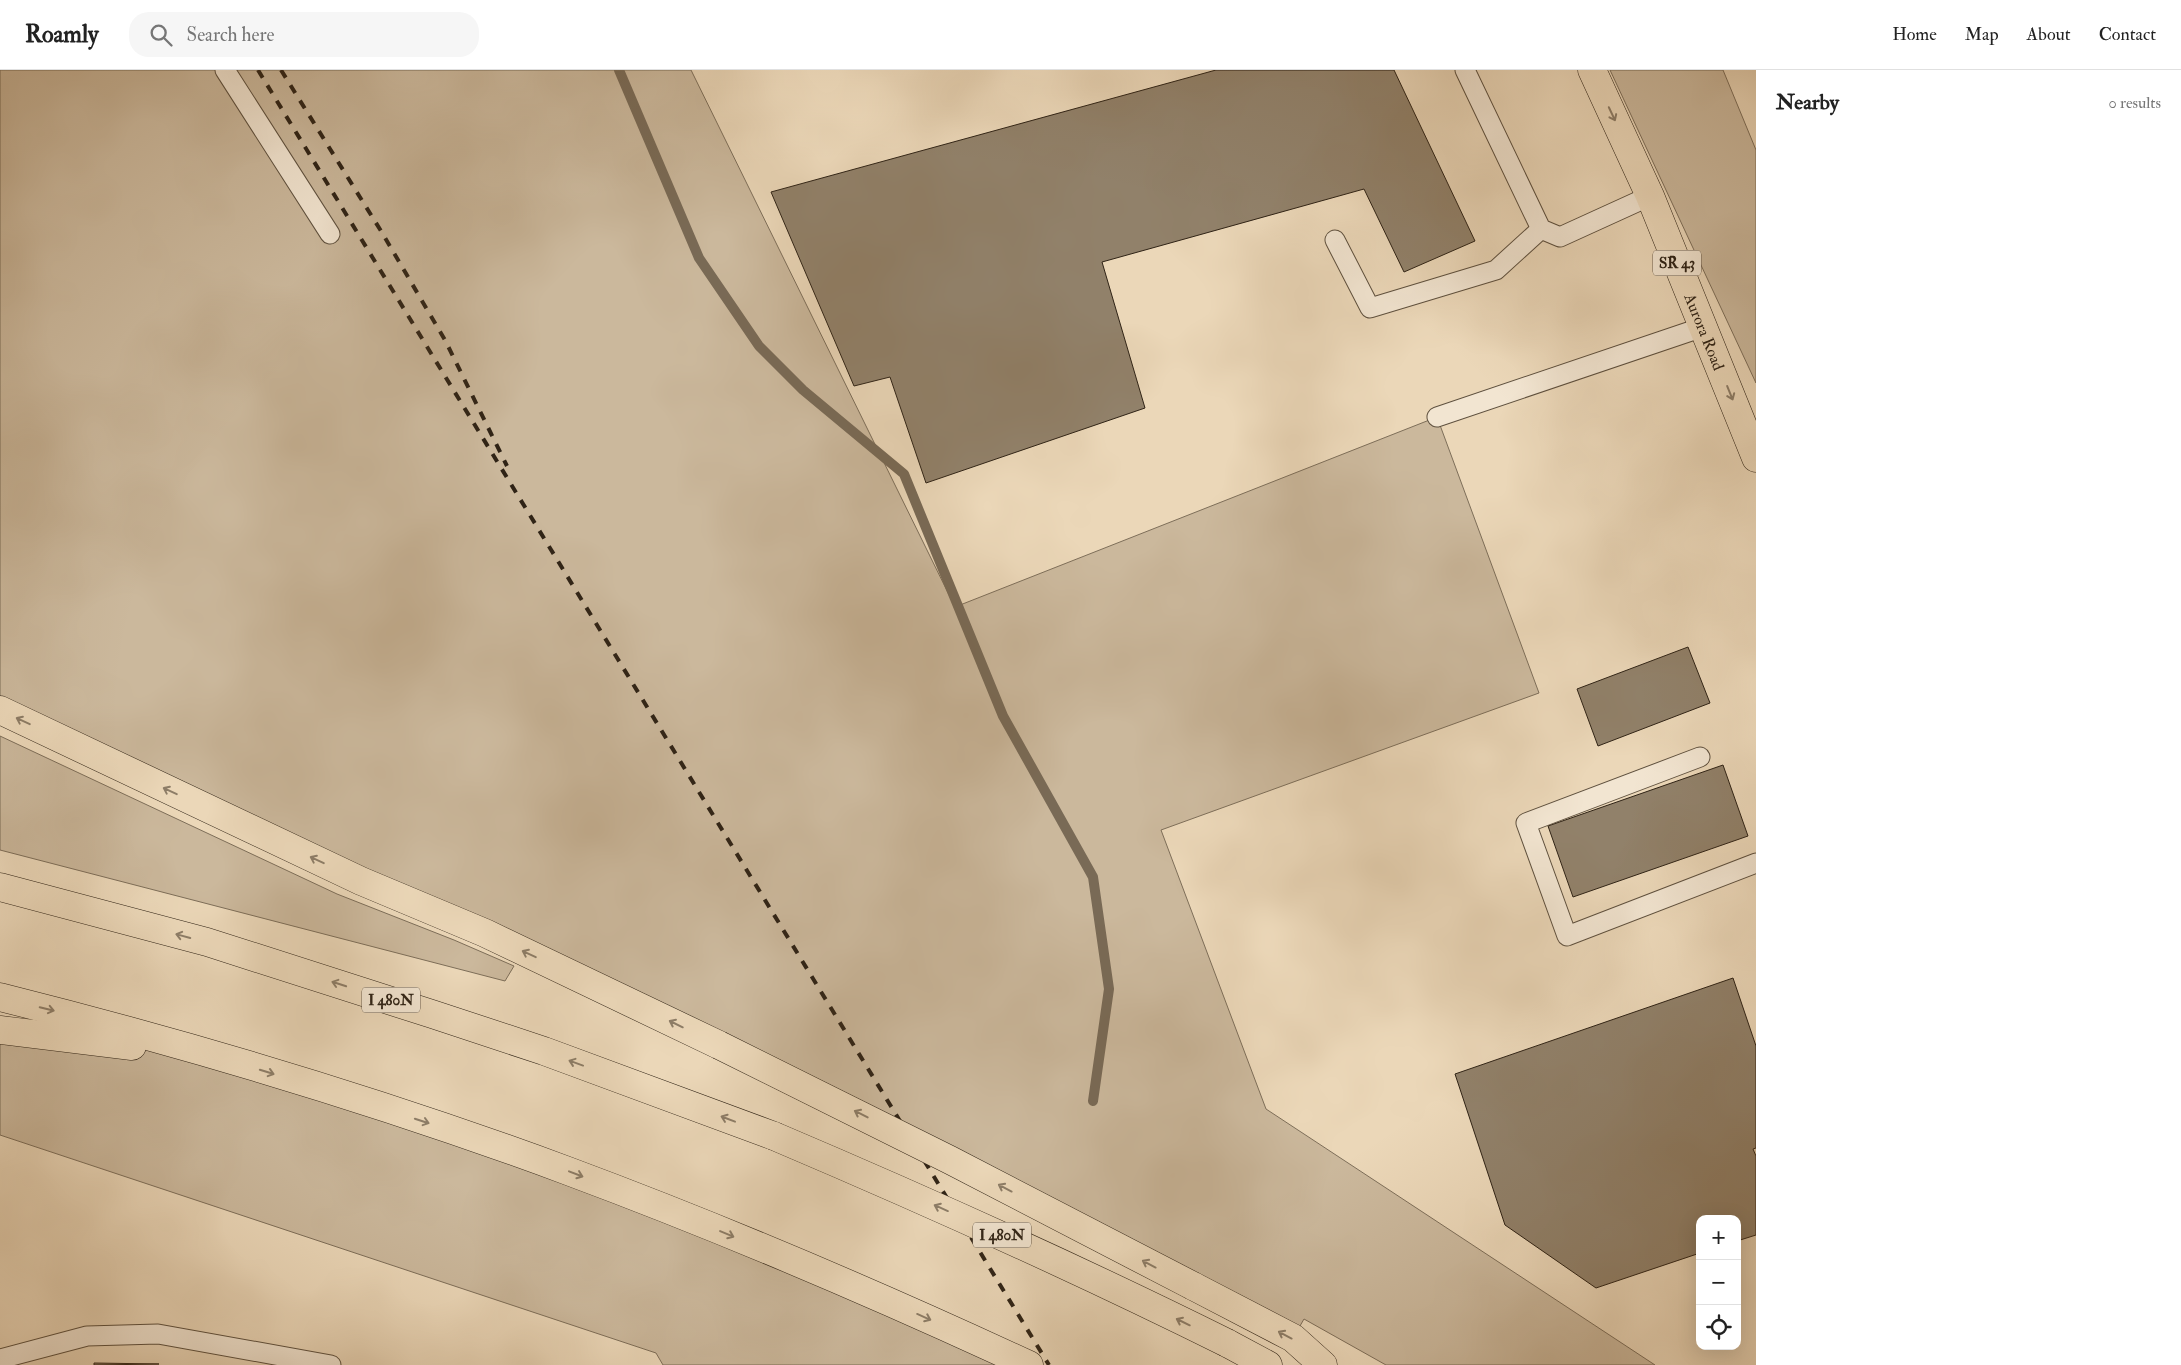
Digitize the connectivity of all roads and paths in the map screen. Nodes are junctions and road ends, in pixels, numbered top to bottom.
1 (225, 70) edge
2 (1465, 70) edge
3 (1592, 70) edge
4 (1650, 196) junction
5 (1541, 229) junction
6 (330, 234) dead end
7 (1335, 240) dead end
8 (1703, 327) junction
9 (1437, 418) dead end
10 (1756, 458) edge
11 (0, 710) edge
12 (1700, 757) dead end
13 (1756, 863) edge
14 (0, 887) edge
15 (0, 997) edge
16 (0, 1030) edge
17 (221, 1057) junction
18 (0, 1359) edge
19 (331, 1365) edge
20 (1029, 1365) edge
21 (1268, 1365) edge
22 (1323, 1365) edge

1 - 6 lane
2 - 5 lane
3 -> 4 main road, Aurora Road / SR 43
4 - 5 lane
4 - 8 main road, Aurora Road / SR 43
5 - 7 lane
8 - 9 lane
8 -> 10 main road, Aurora Road / SR 43
22 -> 11 main road, bridge
12 - 13 lane
21 -> 14 main road, I 480N, bridge
15 -> 17 main road
16 - 17 main road
17 -> 20 main road
18 - 19 lane

